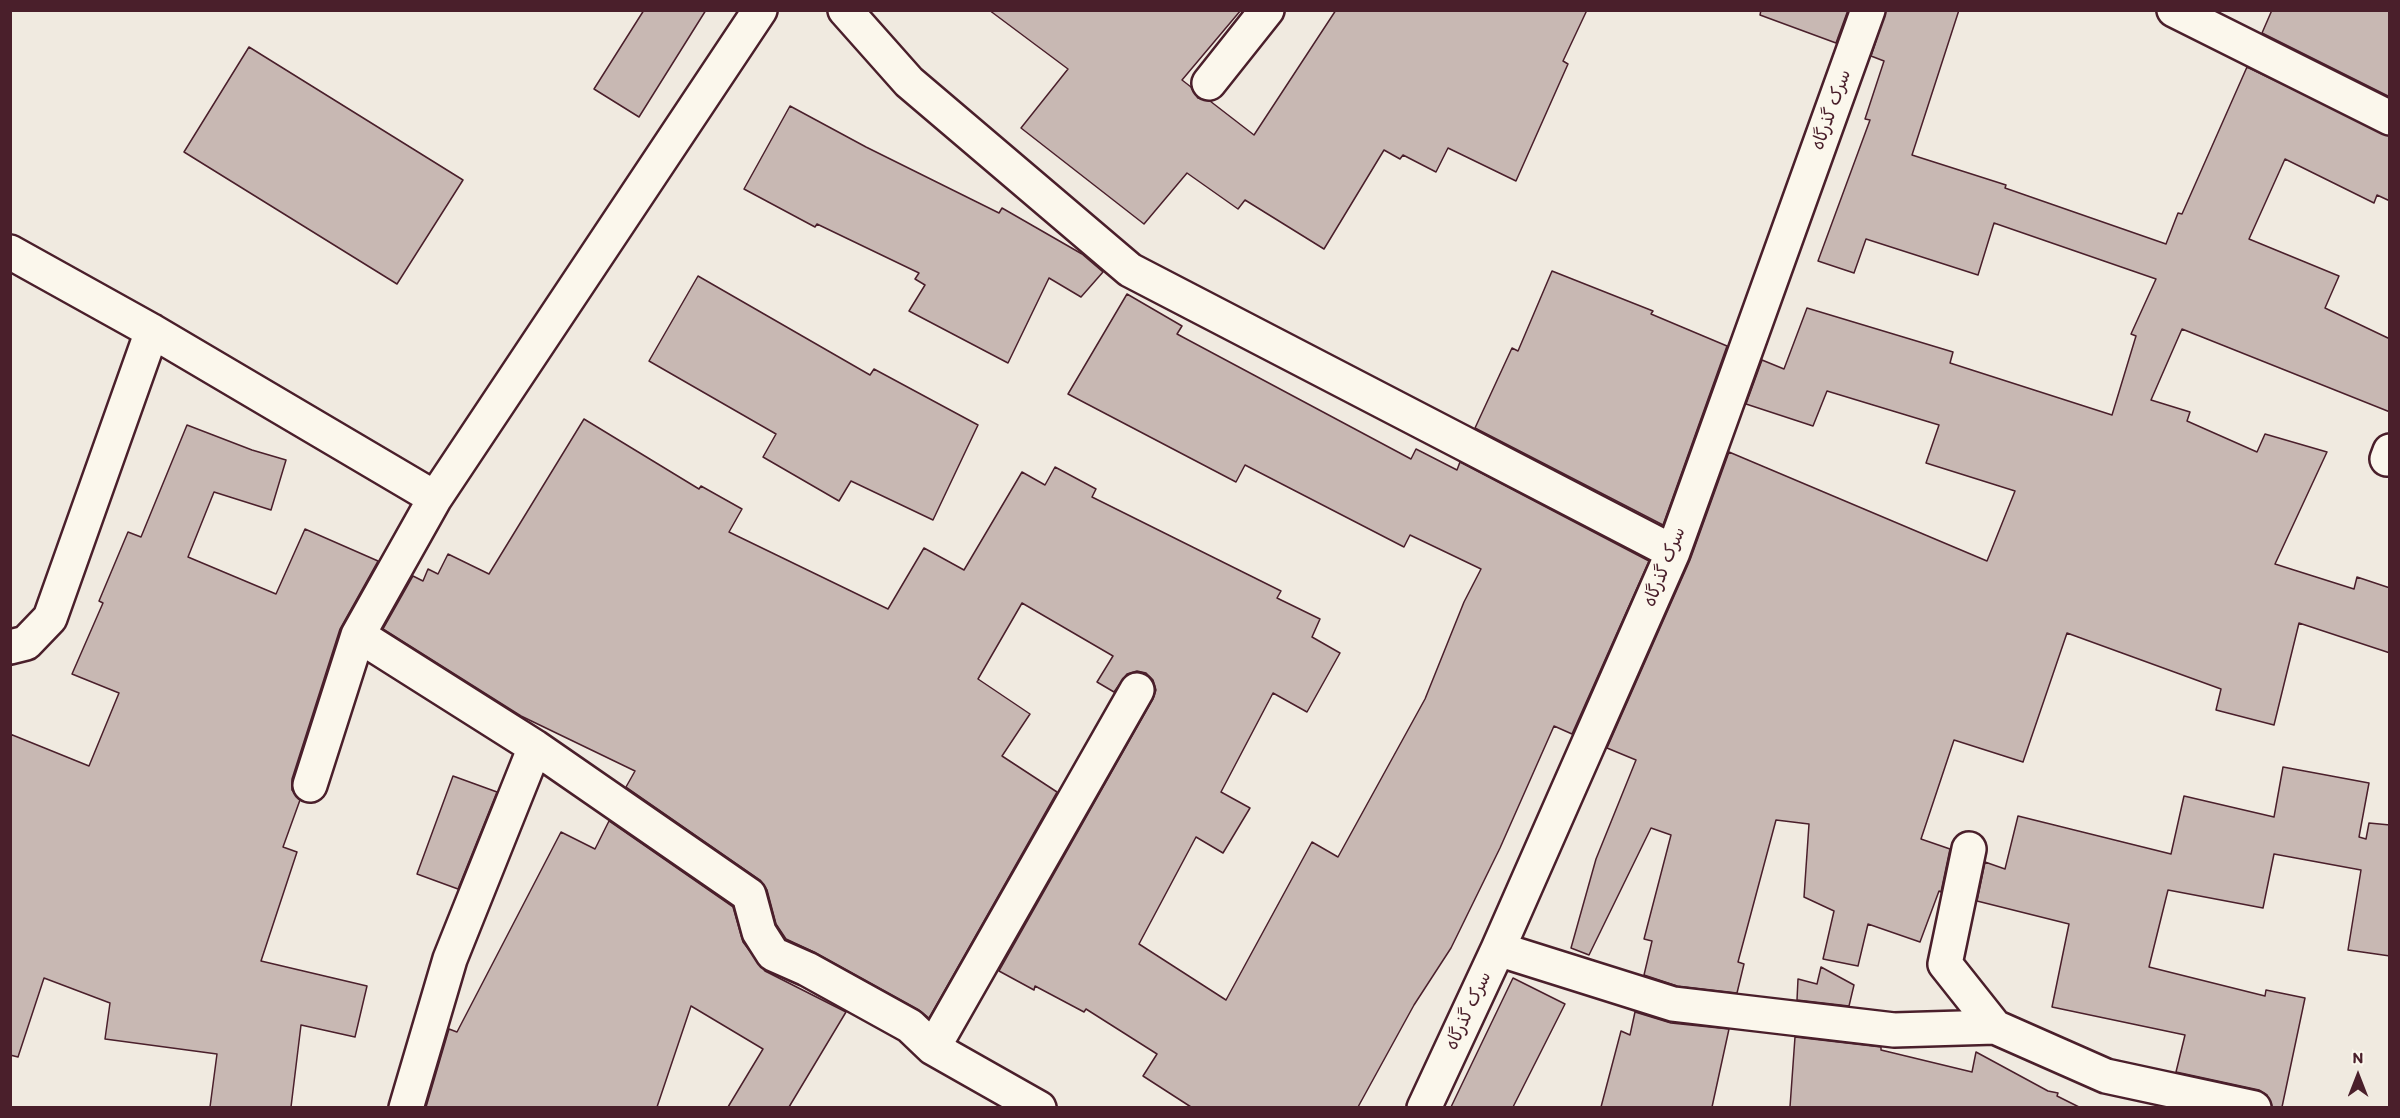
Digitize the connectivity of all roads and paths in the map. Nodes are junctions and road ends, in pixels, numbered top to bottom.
1 (760, 10) edge
2 (845, 10) edge
3 (1267, 10) edge
4 (1868, 10) edge
5 (2174, 10) edge
6 (1209, 82) dead end
7 (2390, 118) edge
8 (10, 252) edge
9 (153, 331) junction
10 (435, 498) junction
11 (1673, 552) junction
12 (358, 635) junction
13 (10, 647) edge
14 (1137, 690) dead end
15 (535, 747) junction
16 (310, 785) dead end
17 (1969, 849) dead end
18 (1498, 949) junction
19 (1995, 1027) junction
20 (933, 1048) junction
21 (406, 1107) edge
22 (1039, 1107) edge
23 (1424, 1107) edge
24 (2254, 1107) edge

1 - 10 street
2 - 11 street
3 - 6 street
4 - 11 street, سرک گذرگاه
5 - 7 street
8 - 9 street
9 - 10 street
9 - 13 street
10 - 12 street
11 - 18 street, سرک گذرگاه
12 - 15 street
12 - 16 street
14 - 20 street
15 - 20 street
15 - 21 street
17 - 19 street
18 - 19 street
18 - 23 street, سرک گذرگاه
19 - 24 street
20 - 22 street

